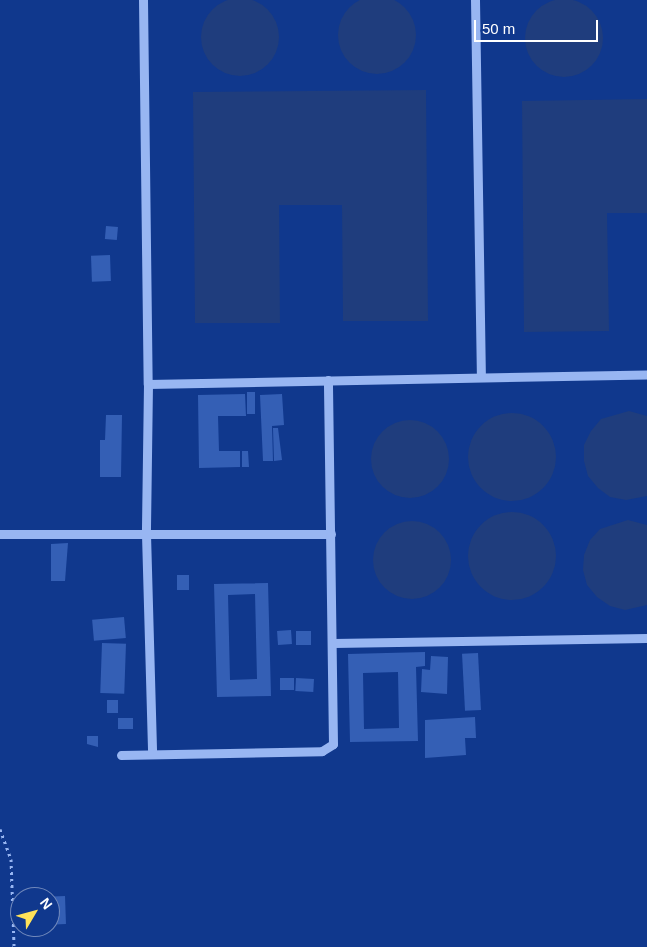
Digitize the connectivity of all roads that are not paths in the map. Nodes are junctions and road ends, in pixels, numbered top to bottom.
1 (143, 0) edge
2 (475, 0) edge
3 (647, 374) edge
4 (481, 377) junction
5 (328, 380) junction
6 (148, 384) junction
7 (0, 534) edge
8 (146, 534) junction
9 (331, 534) junction
10 (647, 638) edge
11 (333, 643) junction
12 (152, 754) junction
13 (121, 755) dead end

1 - 6 lane
2 - 4 lane
3 - 4 lane
4 - 5 lane
5 - 6 lane
5 - 9 lane
6 - 8 lane
7 - 8 lane
8 - 9 lane
8 - 12 lane
9 - 11 lane
10 - 11 lane
11 - 12 lane
12 - 13 lane

